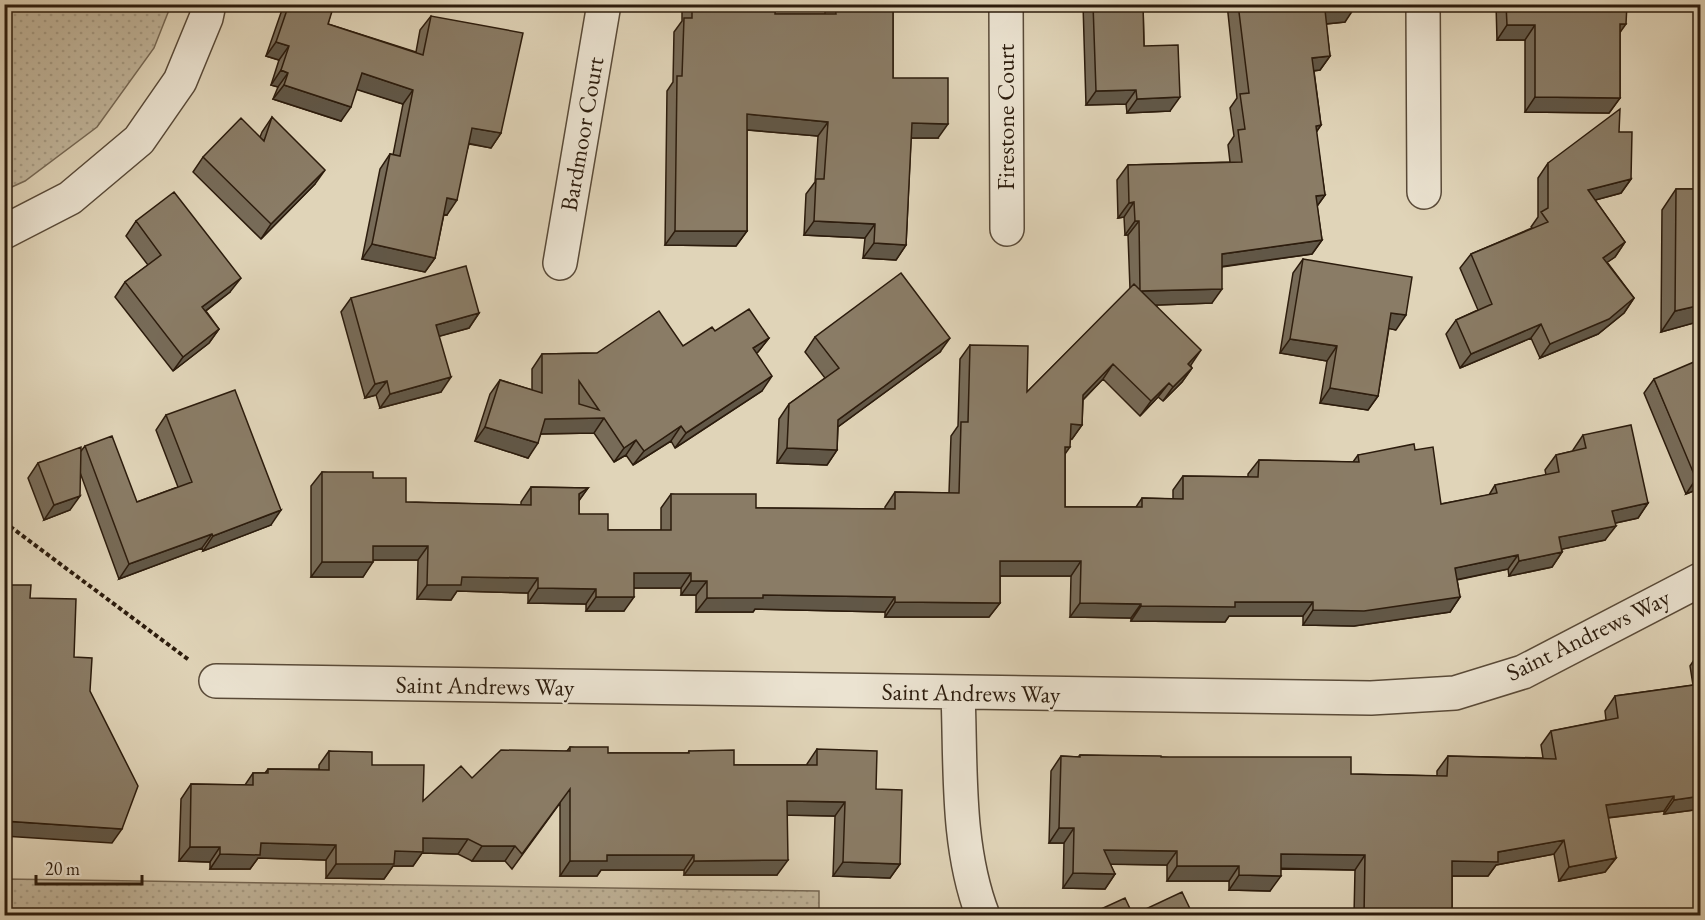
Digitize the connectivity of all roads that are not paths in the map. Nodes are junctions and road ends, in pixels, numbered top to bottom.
1 (209, 4) edge
2 (604, 4) edge
3 (1006, 4) edge
4 (1423, 4) edge
5 (1424, 192) dead end
6 (1006, 229) dead end
7 (4, 232) edge
8 (560, 263) dead end
9 (1701, 580) edge
10 (216, 681) road end
11 (958, 693) junction
12 (983, 915) edge

1 - 7 street
2 - 8 street, Bardmoor Court
3 - 6 street, Firestone Court
4 - 5 street
9 - 11 street, Saint Andrews Way
10 - 11 street, Saint Andrews Way
11 - 12 street

